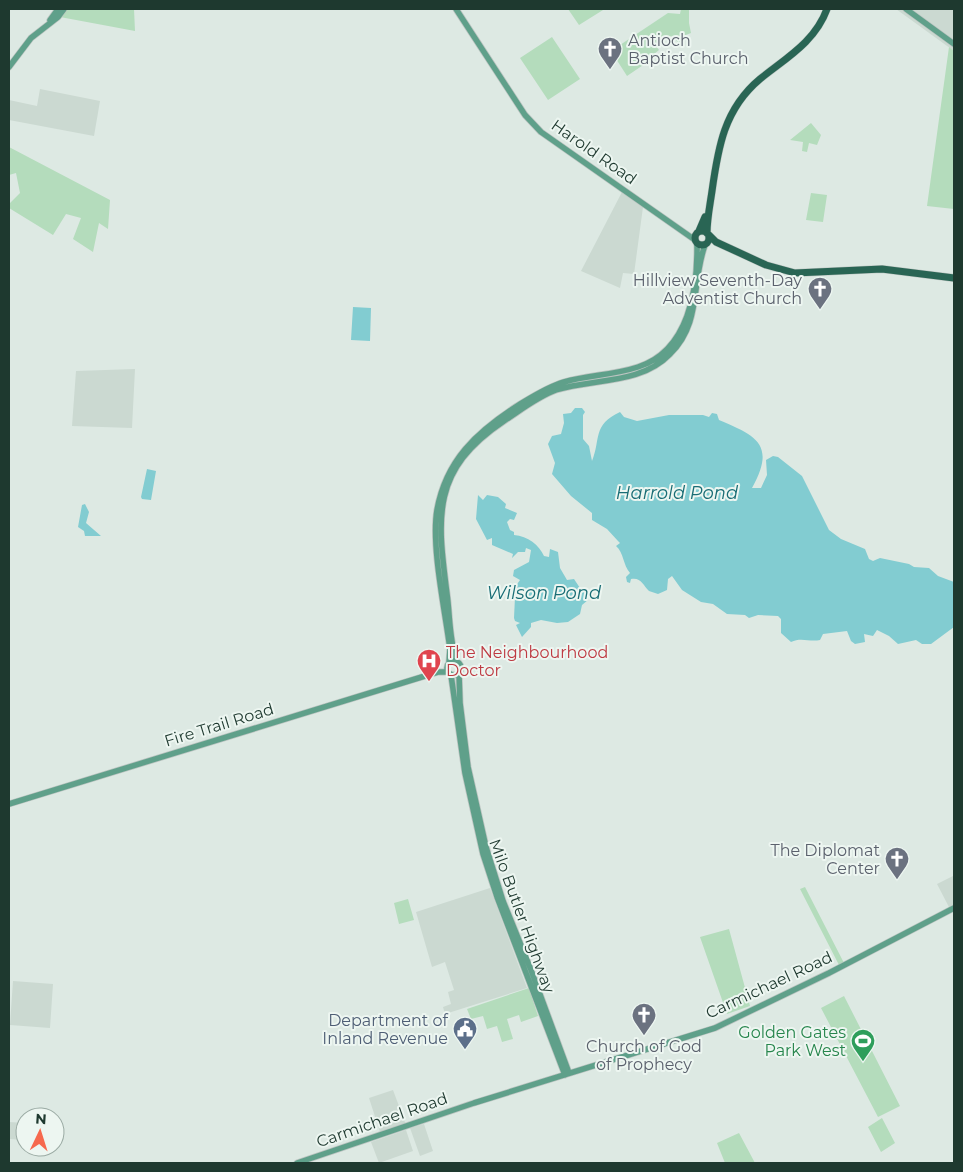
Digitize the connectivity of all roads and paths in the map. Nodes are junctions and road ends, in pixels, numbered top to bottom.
1 (62, 9) edge
2 (456, 9) edge
3 (822, 9) edge
4 (827, 9) edge
5 (906, 9) edge
6 (954, 44) edge
7 (9, 67) edge
8 (680, 228) junction
9 (703, 233) junction
10 (701, 243) junction
11 (954, 278) edge
12 (954, 282) edge
13 (457, 662) junction
14 (449, 669) junction
15 (459, 674) junction
16 (9, 804) edge
17 (954, 908) edge
18 (566, 1073) junction
19 (298, 1163) edge

1 - 7 main road
2 - 8 main road, Harold Road
3 - 9 highway
4 - 9 highway
5 - 6 main road
8 - 9 main road, Harold Road
8 - 10 main road, Harold Road
9 - 10 highway
9 - 10 highway
9 - 11 highway
10 - 12 highway
10 - 13 main road
10 - 14 main road, Milo Butler Highway
13 - 14 main road
13 - 15 main road, Milo Butler Highway
14 - 15 main road
14 - 16 main road, Fire Trail Road
14 - 18 main road, Milo Butler Highway
15 - 18 main road, Milo Butler Highway
17 - 18 main road, Carmichael Road
18 - 19 main road, Carmichael Road

